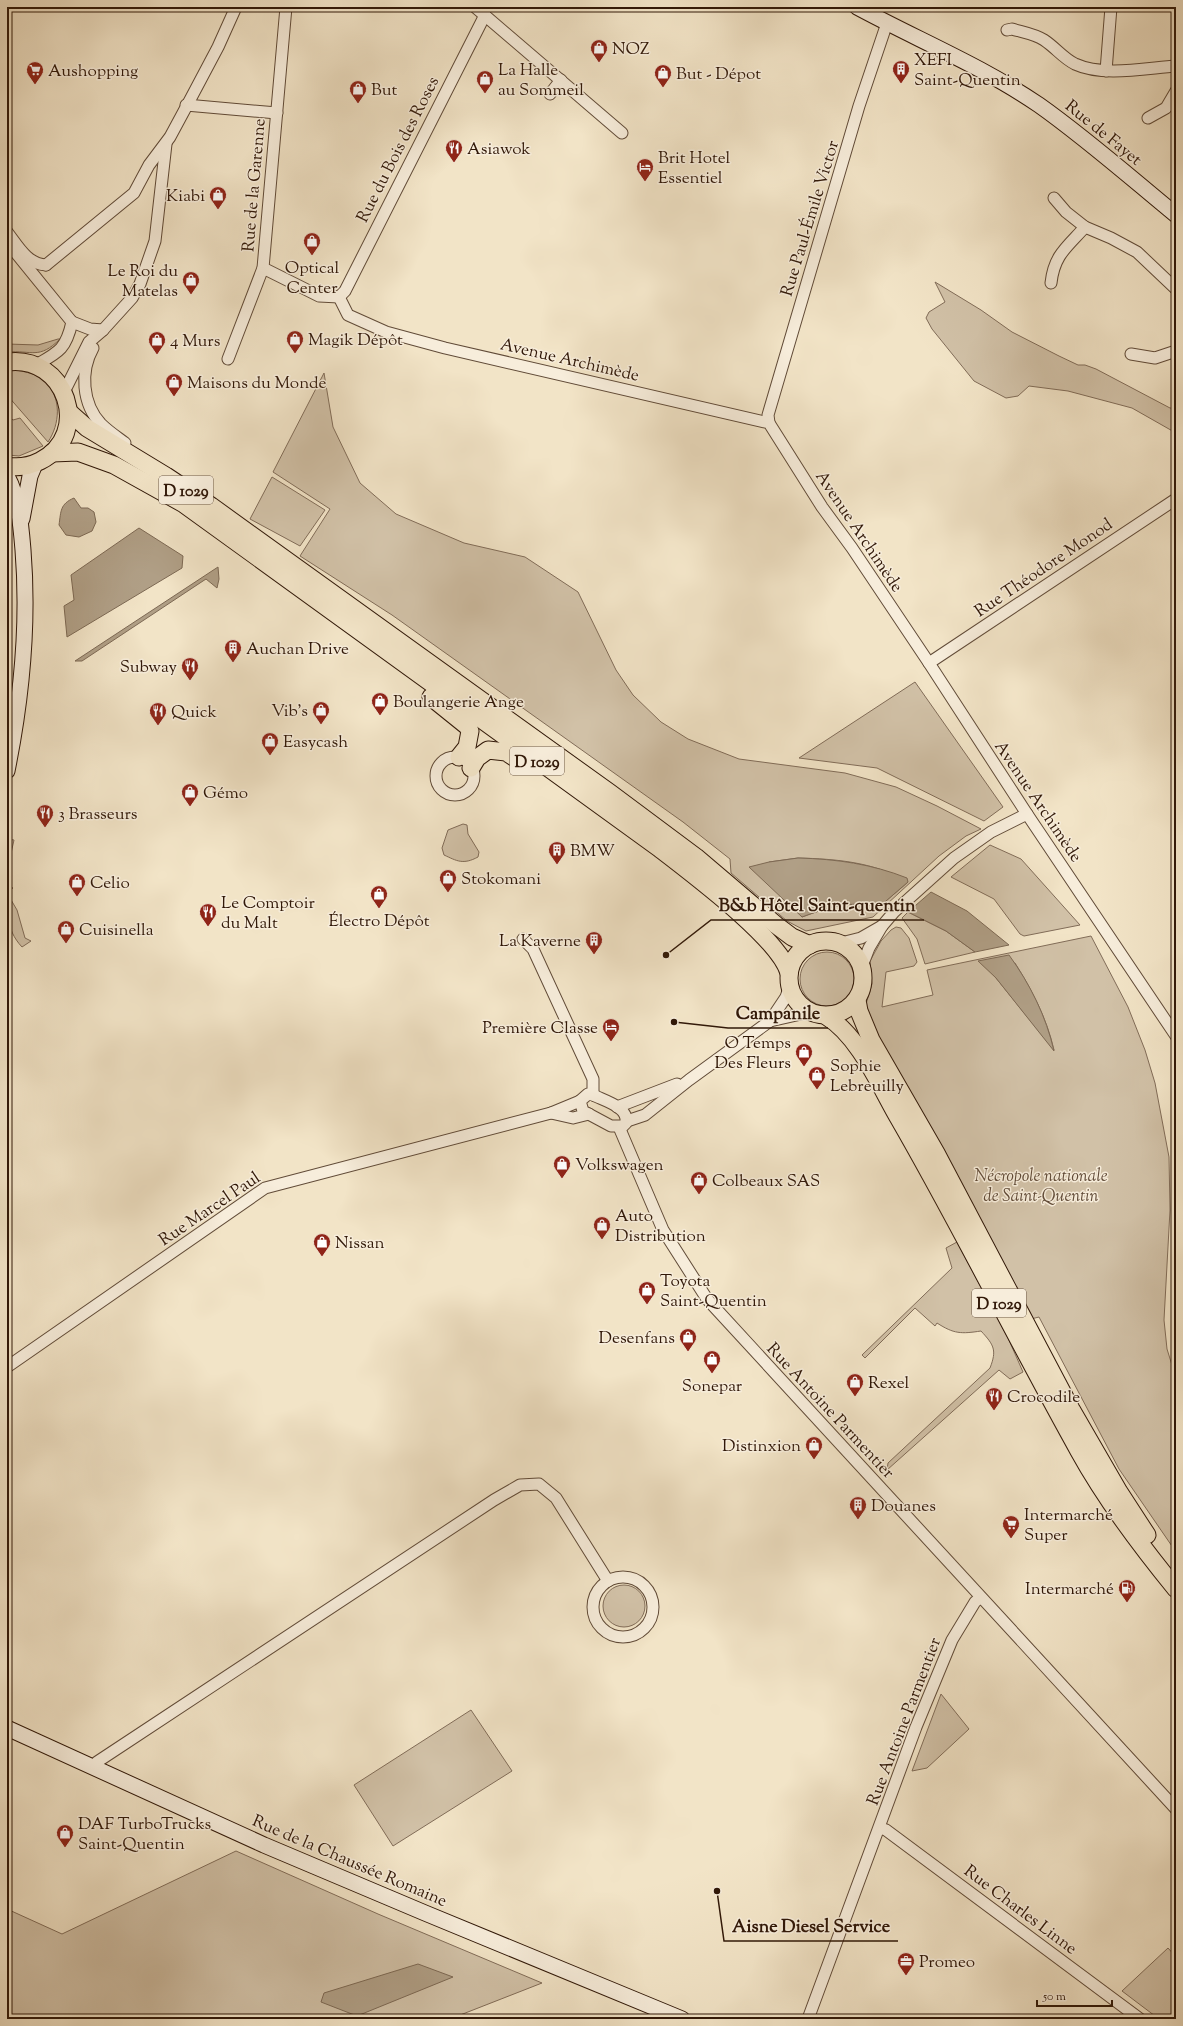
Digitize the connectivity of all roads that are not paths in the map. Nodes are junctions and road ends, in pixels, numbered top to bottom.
1 (236, 7) edge
2 (286, 7) edge
3 (475, 7) edge
4 (857, 7) edge
5 (1111, 7) edge
6 (485, 15) junction
7 (887, 23) junction
8 (1007, 30) dead end
9 (1176, 66) edge
10 (1106, 71) junction
11 (561, 80) junction
12 (1176, 91) edge
13 (550, 94) dead end
14 (186, 105) junction
15 (277, 114) junction
16 (1148, 118) dead end
17 (622, 133) dead end
18 (166, 142) junction
19 (1054, 198) dead end
20 (1176, 215) edge
21 (1085, 227) junction
22 (7, 232) edge
23 (7, 242) edge
24 (46, 265) junction
25 (263, 268) junction
26 (1051, 283) dead end
27 (44, 286) junction
28 (1176, 289) edge
29 (338, 297) junction
30 (72, 322) junction
31 (103, 330) junction
32 (1176, 351) edge
33 (1131, 354) dead end
34 (228, 359) dead end
35 (7, 362) edge
36 (36, 365) junction
37 (64, 392) junction
38 (69, 412) junction
39 (769, 423) junction
40 (52, 453) junction
41 (35, 464) junction
42 (7, 466) edge
43 (7, 476) edge
44 (166, 476) junction
45 (1176, 499) edge
46 (21, 527) junction
47 (306, 594) junction
48 (929, 663) junction
49 (7, 771) edge
50 (1027, 814) junction
51 (659, 848) junction
52 (882, 926) junction
53 (523, 939) dead end
54 (841, 943) junction
55 (810, 945) junction
56 (862, 966) junction
57 (790, 980) junction
58 (857, 1000) junction
59 (818, 1014) junction
60 (770, 1021) junction
61 (1176, 1036) edge
62 (689, 1080) junction
63 (593, 1095) junction
64 (580, 1101) junction
65 (617, 1107) junction
66 (551, 1113) junction
67 (589, 1114) junction
68 (623, 1124) junction
69 (7, 1367) edge
70 (1176, 1573) edge
71 (608, 1581) junction
72 (1176, 1589) edge
73 (980, 1598) junction
74 (7, 1728) edge
75 (94, 1767) junction
76 (1176, 1809) edge
77 (880, 1828) junction
78 (682, 2019) edge
79 (808, 2019) edge
80 (1140, 2019) edge

1 - 14 street
2 - 15 street, Rue de la Garenne
3 - 6 street
4 - 7 street, Rue de Fayet
5 - 10 street
6 - 11 street
6 - 29 street, Rue du Bois des Roses
7 - 20 street, Rue de Fayet
7 - 39 street, Rue Paul-Émile Victor
8 - 10 street
9 - 10 street
11 - 13 street
11 - 17 street
12 - 16 street
14 - 15 street
14 - 18 street
15 - 25 street, Rue de la Garenne
18 - 24 street
18 - 31 street
19 - 21 street
21 - 26 street
21 - 28 street
22 - 24 street
23 - 27 street
24 - 27 street
25 - 29 street
25 - 34 street, Rue de la Garenne
27 - 30 street
29 - 39 street, Avenue Archimède
30 - 31 street
30 - 36 street
31 - 37 street
31 - 44 street
32 - 33 street
35 - 36 main road
36 - 37 main road
37 - 38 main road
38 - 40 main road
38 - 44 main road, D 1029
39 - 48 street, Avenue Archimède
40 - 41 main road
40 - 47 main road, D 1029
41 - 42 main road
41 - 46 street
43 - 46 street
44 - 55 main road, D 1029
45 - 48 street, Rue Théodore Monod
46 - 49 street
47 - 51 main road, D 1029
47 - 51 main road
48 - 50 street, Avenue Archimède
50 - 52 street
50 - 61 street, Avenue Archimède
51 - 57 main road, D 1029
52 - 54 street
52 - 56 street
53 - 63 street
54 - 55 main road
54 - 56 main road
55 - 57 main road
56 - 58 main road
57 - 59 main road
57 - 60 street
58 - 59 main road
58 - 70 main road, D 1029
59 - 60 street
59 - 72 main road, D 1029
60 - 62 street
62 - 65 street
62 - 68 street
63 - 64 street, Rue Marcel Paul
63 - 65 street
64 - 66 street, Rue Marcel Paul
64 - 67 street
65 - 68 street, Rue Antoine Parmentier
66 - 67 street
66 - 69 street, Rue Marcel Paul
67 - 68 street
68 - 73 street, Rue Antoine Parmentier
71 - 71 street
71 - 75 street
73 - 76 street
73 - 77 street, Rue Antoine Parmentier
74 - 75 street, Rue de la Chaussée Romaine
75 - 78 street, Rue de la Chaussée Romaine
77 - 79 street, Rue Antoine Parmentier
77 - 80 street, Rue Charles Linne

